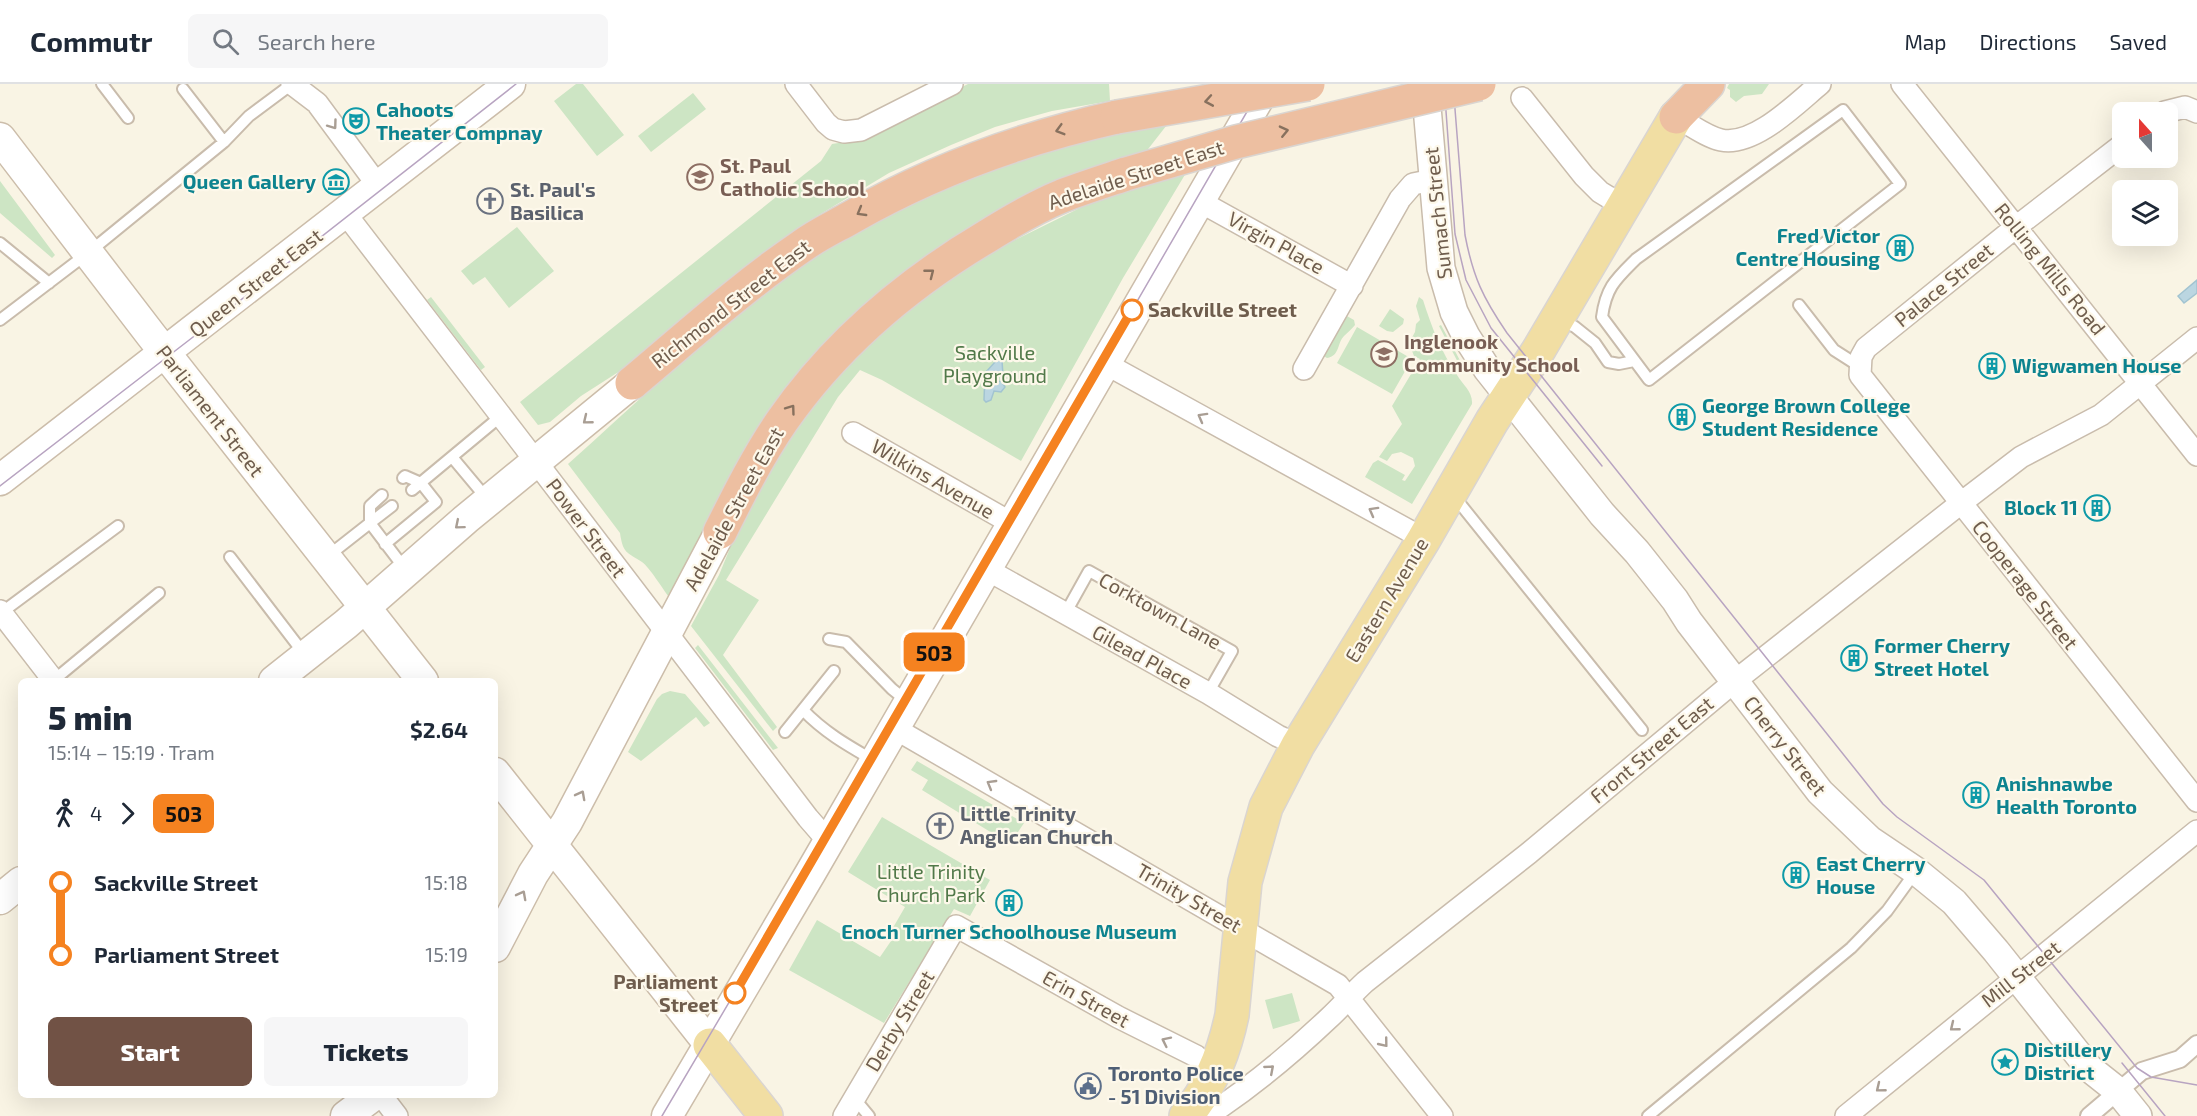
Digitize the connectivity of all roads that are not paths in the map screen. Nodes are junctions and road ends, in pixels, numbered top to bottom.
1 (102, 84) edge
2 (292, 84) edge
3 (510, 84) edge
4 (796, 84) edge
5 (1267, 84) edge
6 (1308, 84) edge
7 (1425, 84) edge
8 (1479, 84) edge
9 (1687, 84) edge
10 (1708, 84) edge
11 (1820, 84) edge
12 (1902, 84) edge
13 (943, 86) edge
14 (183, 89) dead end
15 (1522, 98) dead end
16 (1676, 117) junction
17 (128, 118) dead end
18 (0, 138) edge
19 (224, 142) junction
20 (2112, 153) edge
21 (1433, 180) junction
22 (379, 187) junction
23 (1199, 201) junction
24 (1623, 206) junction
25 (345, 213) junction
26 (2016, 227) junction
27 (0, 243) edge
28 (88, 253) junction
29 (49, 283) junction
30 (1352, 286) junction
31 (1799, 305) dead end
32 (1557, 318) junction
33 (0, 320) edge
34 (2197, 338) edge
35 (165, 354) junction
36 (1634, 361) junction
37 (1106, 364) junction
38 (1859, 366) junction
39 (1304, 369) dead end
40 (632, 383) joint
41 (2140, 383) junction
42 (1509, 396) junction
43 (501, 416) junction
44 (853, 433) dead end
45 (2197, 455) edge
46 (452, 457) junction
47 (536, 461) junction
48 (403, 478) dead end
49 (0, 480) edge
50 (416, 487) junction
51 (1451, 492) junction
52 (382, 495) dead end
53 (489, 501) junction
54 (1961, 504) junction
55 (392, 506) dead end
56 (370, 524) junction
57 (1013, 524) junction
58 (118, 526) dead end
59 (720, 532) joint
60 (1424, 539) junction
61 (385, 544) junction
62 (230, 557) dead end
63 (326, 558) junction
64 (986, 569) junction
65 (406, 570) junction
66 (159, 593) dead end
67 (364, 607) junction
68 (1065, 614) junction
69 (3, 620) edge
70 (667, 634) junction
71 (830, 639) dead end
72 (305, 656) junction
73 (834, 670) dead end
74 (51, 678) edge
75 (58, 678) edge
76 (281, 678) edge
77 (421, 678) edge
78 (1735, 681) junction
79 (1208, 693) junction
80 (803, 710) junction
81 (902, 715) junction
82 (1642, 730) dead end
83 (785, 732) dead end
84 (1298, 745) junction
85 (875, 761) junction
86 (498, 776) edge
87 (2197, 801) edge
88 (2197, 831) edge
89 (828, 841) junction
90 (552, 846) junction
91 (1916, 871) junction
92 (18, 884) edge
93 (0, 899) edge
94 (956, 926) joint
95 (1242, 928) junction
96 (498, 941) edge
97 (2017, 977) junction
98 (1348, 997) junction
99 (2197, 1044) edge
100 (710, 1045) junction
101 (1215, 1072) junction
102 (370, 1098) edge
103 (383, 1098) edge
104 (2107, 1106) edge
105 (849, 1107) edge
106 (346, 1116) edge
107 (397, 1116) edge
108 (667, 1116) edge
109 (766, 1116) edge
110 (869, 1116) edge
111 (1186, 1116) edge
112 (1207, 1116) edge
113 (1442, 1116) edge
114 (1648, 1116) edge
115 (1846, 1116) edge
116 (2138, 1116) edge

1 - 17 lane
2 - 19 lane
2 -> 22 street
3 - 22 main road, Queen Street East
4 - 13 street
5 - 23 main road
6 -> 40 highway, Richmond Street East, bridge
7 - 21 street, Sumach Street
59 -> 8 highway, Adelaide Street East, bridge
9 - 16 highway, Eastern Avenue
10 - 16 highway, Eastern Avenue
11 - 16 street
12 - 26 street, Rolling Mills Road
14 - 19 lane
15 - 24 street
16 - 24 main road, Eastern Avenue
18 - 28 main road, Parliament Street
19 - 28 lane
20 - 26 street, Palace Street
21 - 30 street
21 - 42 street, Sumach Street
22 - 25 main road, Queen Street East
23 - 30 street, Virgin Place
23 - 37 main road
24 - 32 main road, Eastern Avenue
25 - 35 main road, Queen Street East
25 - 43 street, Power Street
26 - 38 street, Palace Street
26 - 41 street, Rolling Mills Road
27 - 29 lane
28 - 29 lane
28 - 35 main road, Parliament Street
29 - 33 lane
30 - 39 street
31 - 38 lane
32 - 36 lane
32 - 42 main road, Eastern Avenue
34 - 41 street, Front Street East
35 - 49 main road, Queen Street East
35 - 63 main road, Parliament Street
36 - 36 lane
37 - 57 main road
60 -> 37 street
38 - 54 street, Cooperage Street
40 -> 47 main road, Richmond Street East
41 - 45 street, Rolling Mills Road
41 - 54 street, Front Street East
42 - 51 main road, Eastern Avenue
42 - 78 street, Cherry Street
43 - 46 lane
43 - 47 street, Power Street
44 - 57 street, Wilkins Avenue
46 - 50 lane
46 - 53 lane
47 - 53 main road, Richmond Street East
47 - 70 street, Power Street
48 - 50 lane
50 - 61 lane
51 - 60 main road, Eastern Avenue
51 - 82 lane
52 - 56 lane
53 -> 65 main road, Richmond Street East
54 - 78 street, Front Street East
54 - 87 street, Cooperage Street
55 - 56 lane
56 - 61 lane
56 - 63 lane
57 - 64 main road
58 - 69 lane
59 - 70 main road, Adelaide Street East
60 - 84 main road, Eastern Avenue
61 - 65 lane
62 - 72 lane
63 - 67 main road, Parliament Street
64 - 68 street, Gilead Place
64 - 81 main road
65 - 67 main road, Richmond Street East
66 - 75 lane
67 - 72 main road, Richmond Street East
67 - 77 main road, Parliament Street
68 - 79 street, Gilead Place
68 - 79 lane, Corktown Lane
69 - 74 street
70 - 89 street, Power Street
90 -> 70 main road, Adelaide Street East
71 - 81 lane
72 - 76 main road, Richmond Street East
73 - 80 lane
78 - 91 street, Cherry Street
78 - 98 street, Front Street East
79 - 84 street, Gilead Place
80 - 83 lane
80 - 85 lane
81 - 85 main road
95 -> 81 street, Trinity Street
84 - 95 main road, Eastern Avenue
85 - 89 main road
86 - 90 main road
88 - 97 street, Mill Street
89 - 100 main road
96 -> 90 main road, Adelaide Street East
90 - 100 main road
91 - 97 street, Cherry Street
91 - 114 lane
92 - 93 main road
101 -> 94 street, Erin Street
94 - 105 street, Derby Street
95 - 98 street, Trinity Street
95 - 101 main road, Eastern Avenue
97 - 104 street, Cherry Street
97 -> 115 street, Mill Street
112 -> 98 street, Front Street East
98 -> 113 street, Trinity Street
99 - 104 street
100 - 108 main road
100 - 109 main road
101 - 111 main road, Eastern Avenue
102 - 106 main road
103 - 107 street
104 - 116 street, Cherry Street
105 - 110 lane

